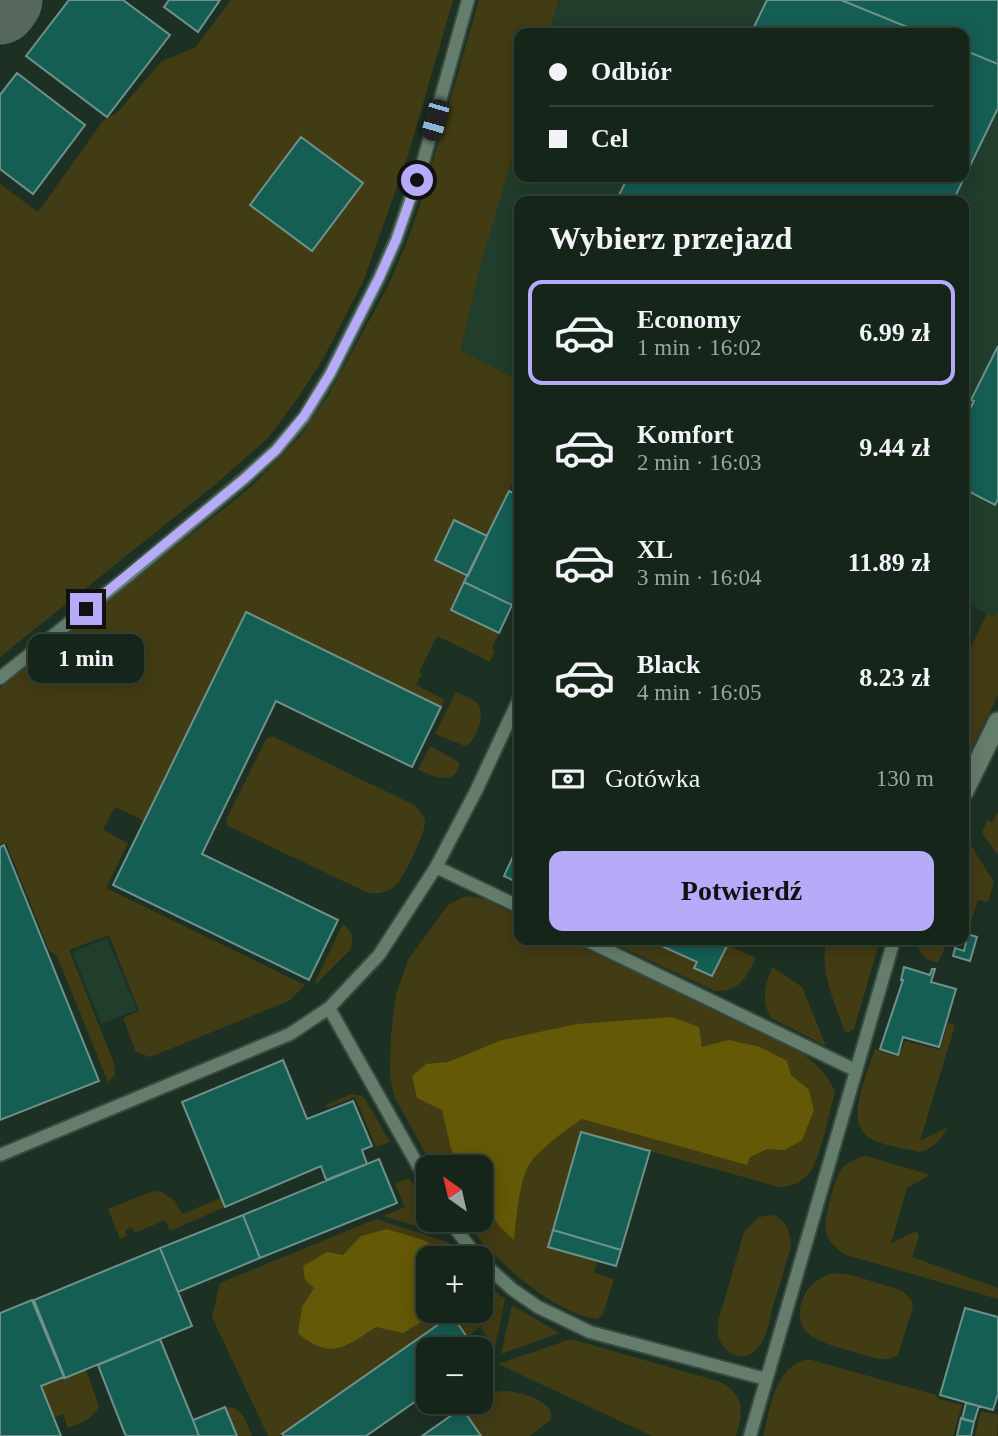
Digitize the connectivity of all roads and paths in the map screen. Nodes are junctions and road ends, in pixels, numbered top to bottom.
1 (468, 0) edge
2 (0, 678) edge
3 (514, 710) edge
4 (998, 722) edge
5 (969, 781) edge
6 (436, 867) junction
7 (514, 904) edge
8 (596, 945) edge
9 (892, 945) edge
10 (329, 1008) junction
11 (855, 1070) junction
12 (0, 1155) edge
13 (416, 1162) edge
14 (458, 1232) edge
15 (469, 1246) edge
16 (493, 1272) edge
17 (766, 1379) junction
18 (750, 1436) edge

1 - 2 lane
3 - 6 lane
4 - 5 street
6 - 7 lane
6 - 10 lane
8 - 11 lane
9 - 11 lane
10 - 12 lane
10 - 13 lane
11 - 17 lane
14 - 15 lane
16 - 17 lane
17 - 18 lane

